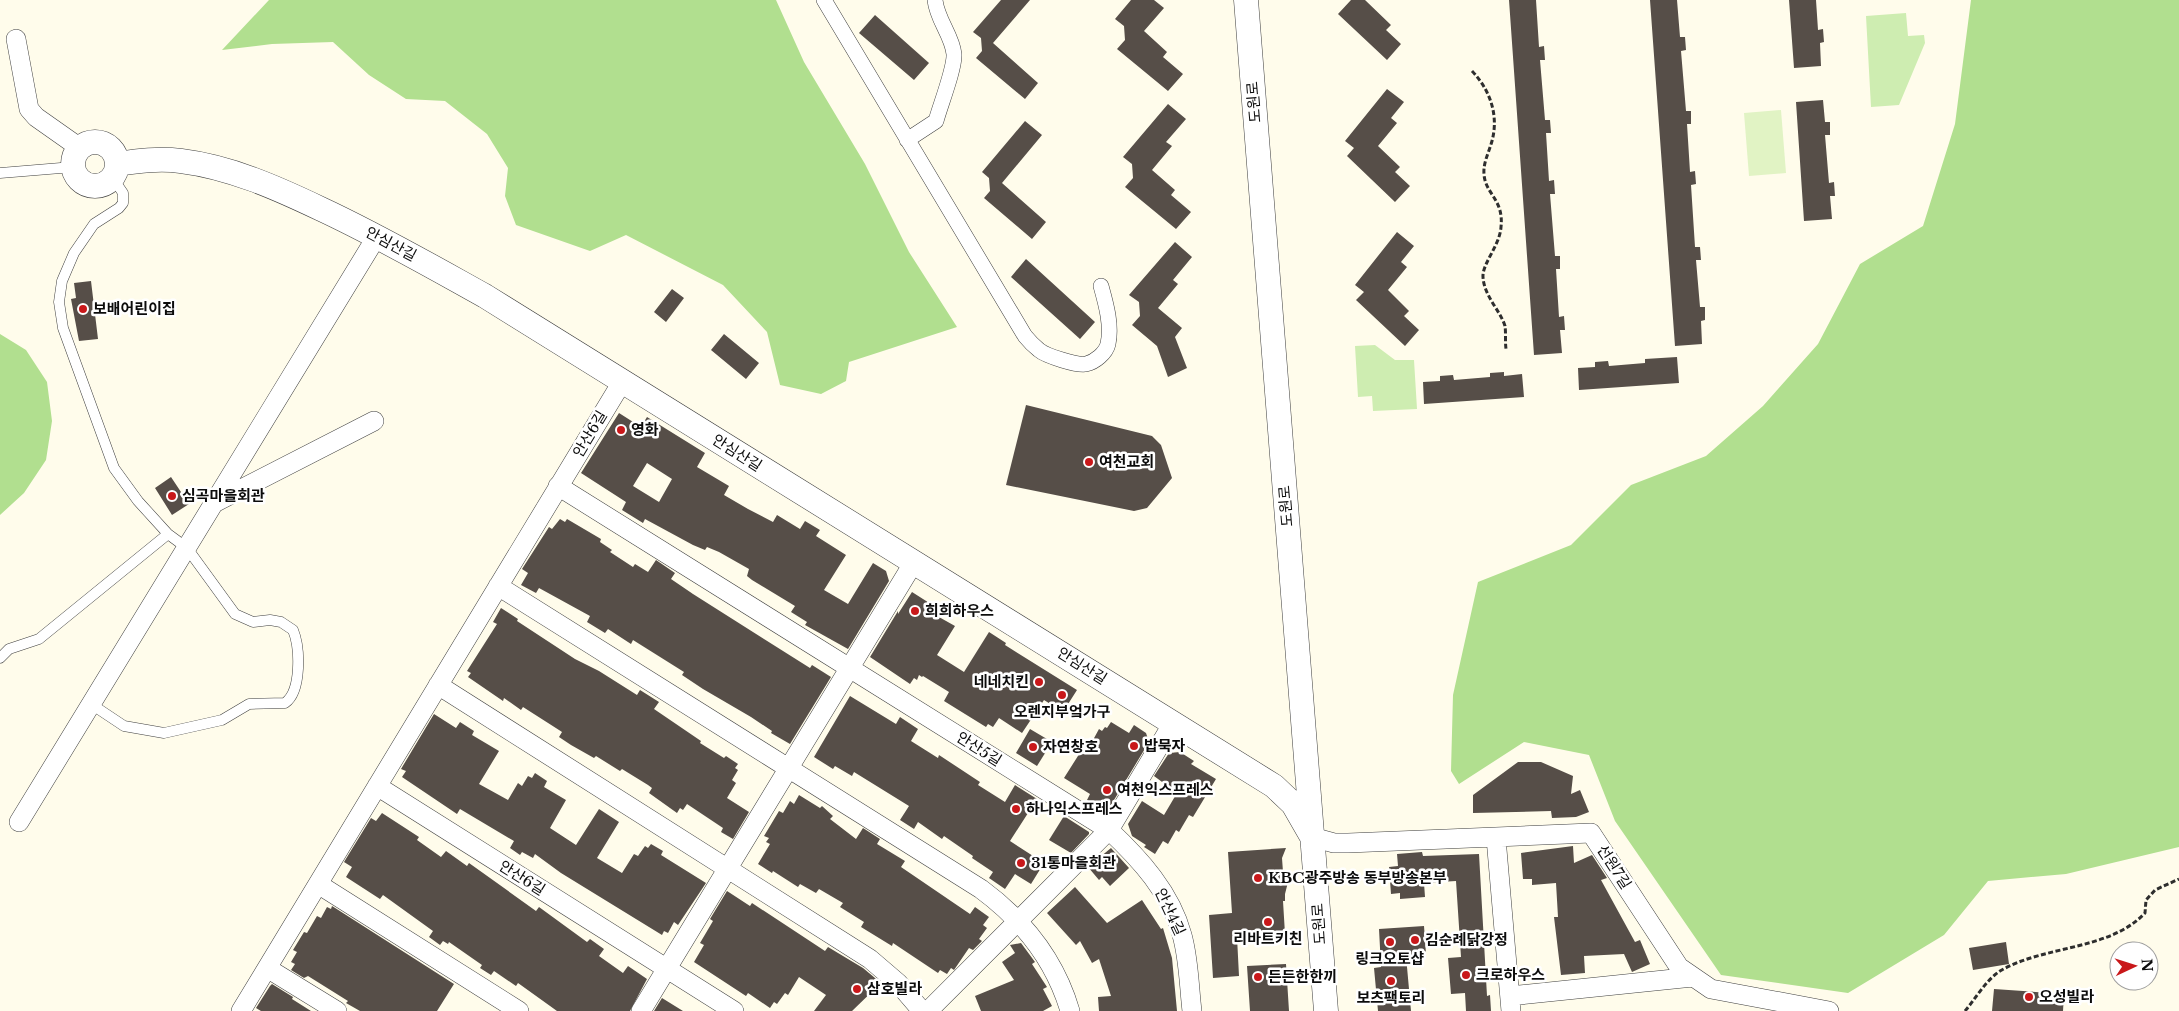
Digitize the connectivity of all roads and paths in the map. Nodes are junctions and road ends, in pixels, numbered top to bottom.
1 (824, 0) edge
2 (935, 0) edge
3 (1246, 0) edge
4 (16, 39) dead end
5 (1472, 71) dead end
6 (907, 140) junction
7 (77, 157) junction
8 (114, 170) junction
9 (0, 173) edge
10 (377, 236) junction
11 (1101, 286) dead end
12 (1506, 349) dead end
13 (622, 382) junction
14 (374, 421) dead end
15 (558, 486) junction
16 (215, 502) junction
17 (168, 534) junction
18 (187, 548) junction
19 (914, 562) junction
20 (498, 586) junction
21 (0, 658) edge
22 (849, 668) junction
23 (438, 685) junction
24 (91, 704) junction
25 (1173, 722) junction
26 (788, 768) junction
27 (377, 786) junction
28 (19, 822) dead end
29 (1109, 830) junction
30 (1312, 837) junction
31 (1496, 838) junction
32 (728, 868) junction
33 (2179, 879) edge
34 (318, 884) junction
35 (1019, 921) junction
36 (267, 968) junction
37 (667, 969) junction
38 (1693, 977) junction
39 (1510, 1004) edge
40 (240, 1011) edge
41 (337, 1011) edge
42 (519, 1011) edge
43 (641, 1011) edge
44 (734, 1011) edge
45 (922, 1011) edge
46 (928, 1011) edge
47 (1070, 1011) edge
48 (1192, 1011) edge
49 (1326, 1011) edge
50 (1829, 1011) edge
51 (1965, 1011) edge

1 - 6 street
2 - 6 street
3 - 30 street, 도원로
4 - 7 street
5 - 12 path
6 - 11 street
7 - 8 street
7 - 8 street
7 - 9 lane
8 - 10 street, 안심산길
8 - 17 lane
10 - 13 street, 안심산길
10 - 16 street
13 - 15 street, 안산6길
13 - 19 street, 안심산길
14 - 16 street
15 - 20 street, 안산6길
15 - 22 street
16 - 18 street
17 - 18 lane
17 - 21 lane
18 - 24 street
18 - 24 lane
19 - 22 street
19 - 25 street, 안심산길
20 - 23 street, 안산6길
20 - 26 street
22 - 26 street
22 - 29 street, 안산5길
23 - 27 street, 안산6길
23 - 32 street
24 - 28 street
25 - 29 street
25 - 30 street, 안심산길
26 - 32 street
26 - 35 street
27 - 34 street, 안산6길
27 - 37 street, 안산6길
29 - 35 street
29 - 48 street, 안산4길
30 - 31 street, 선원7길
30 - 49 street, 도원로
31 - 38 street, 선원7길
31 - 39 street
32 - 37 street
32 - 45 street
33 - 51 path
34 - 36 street, 안산6길
34 - 42 street
35 - 46 street
35 - 47 street
36 - 40 street, 안산6길
36 - 41 street
37 - 43 street
37 - 44 street
38 - 39 street
38 - 50 street, 선원7길

